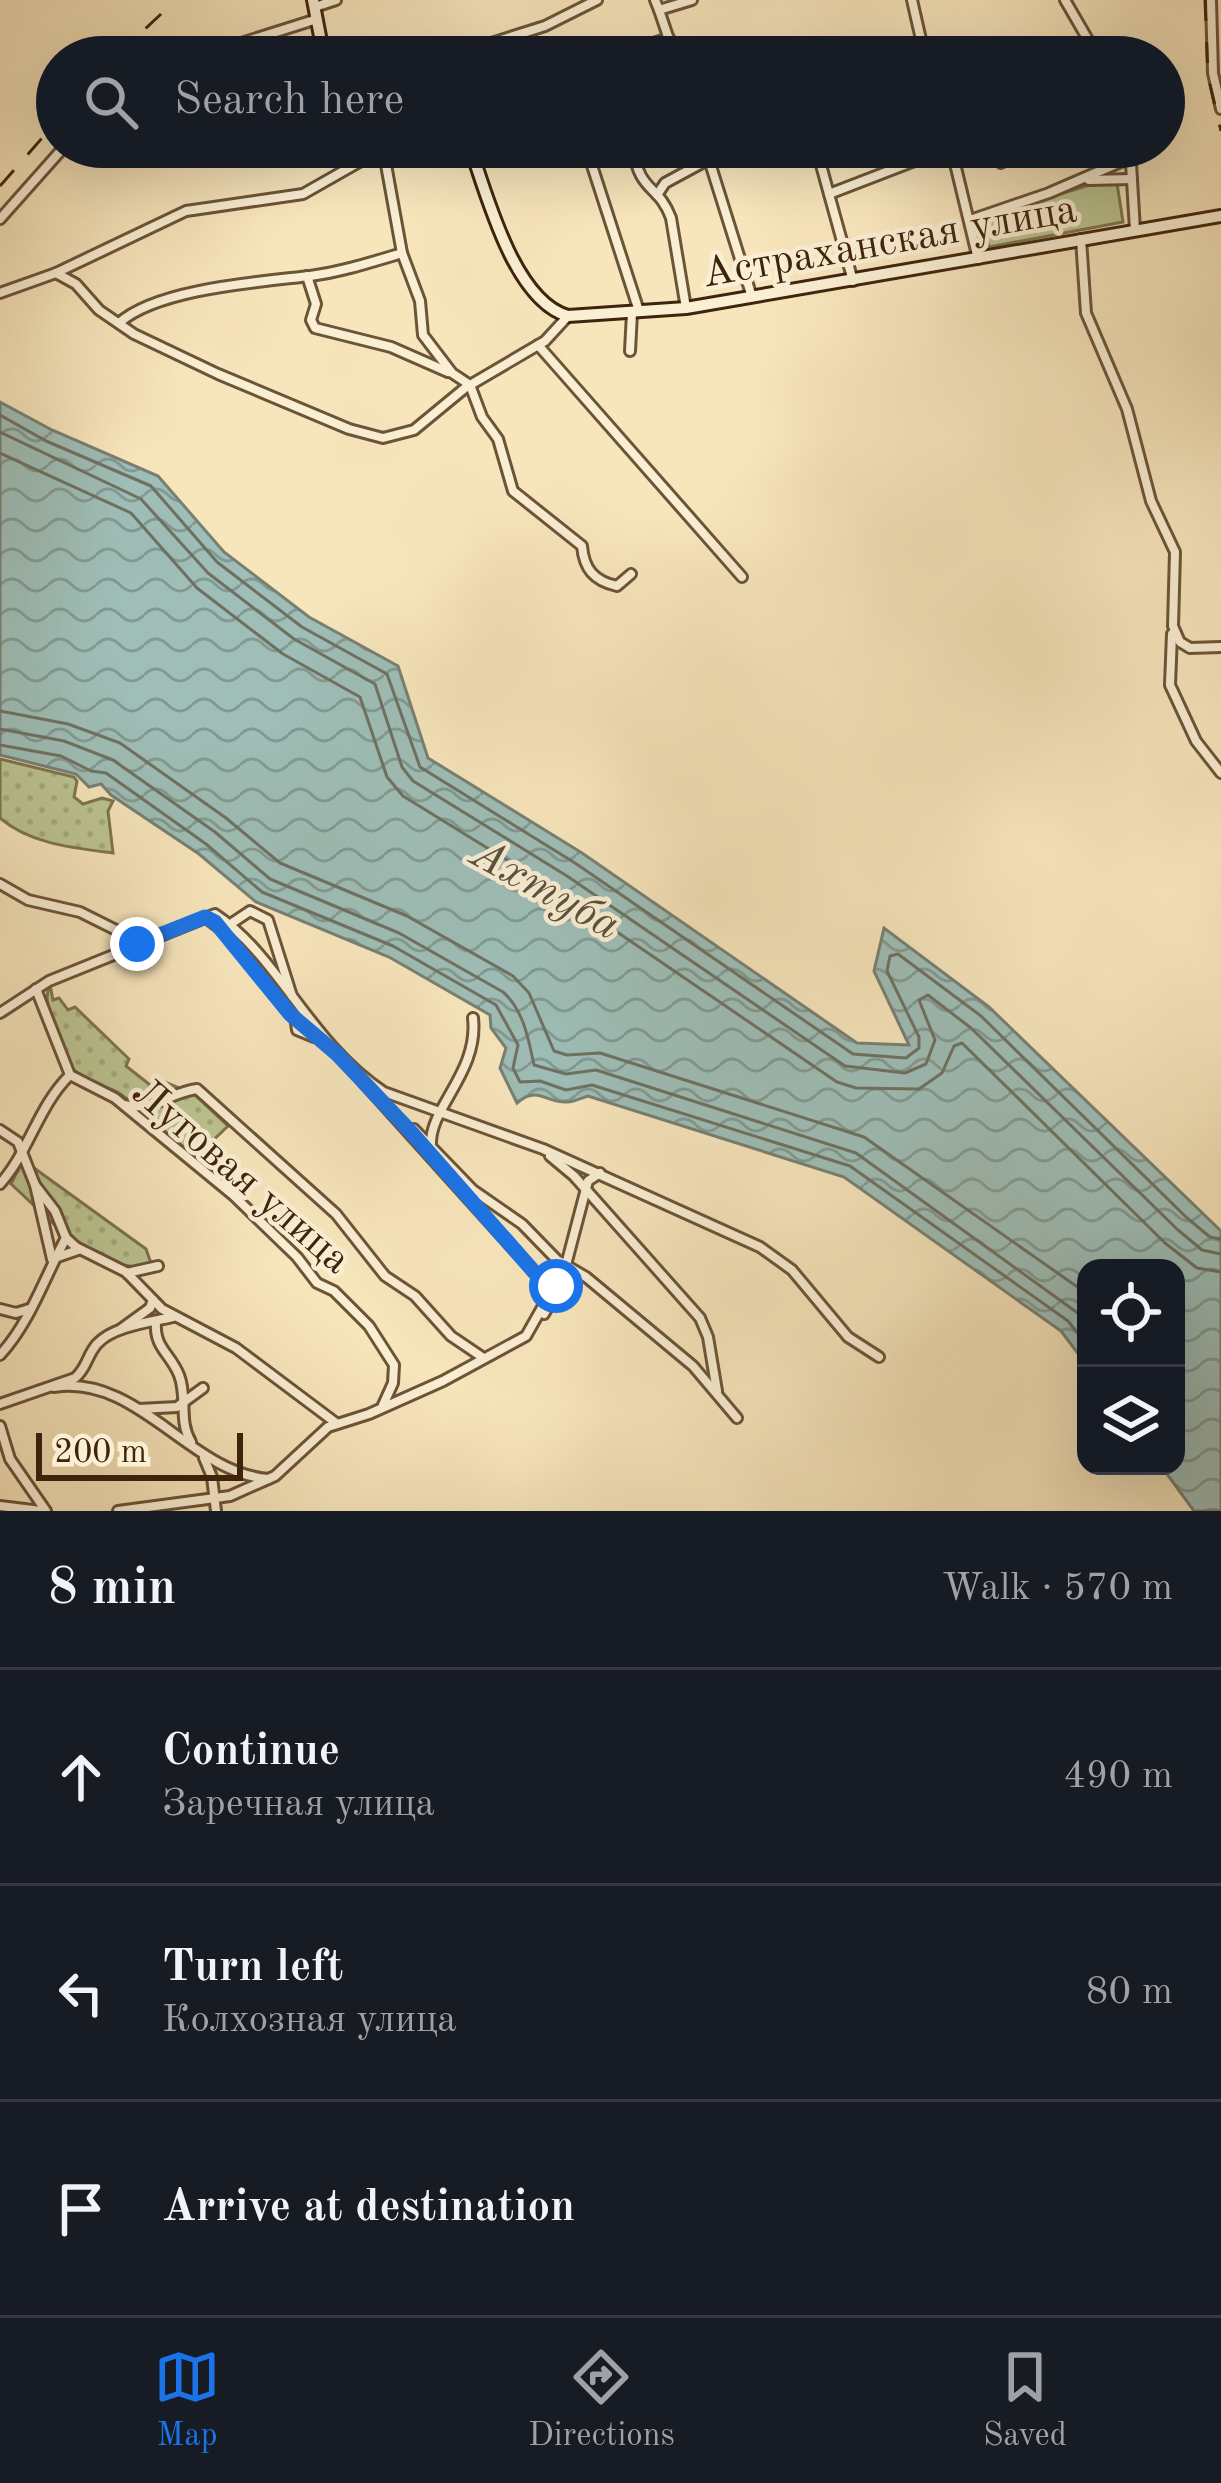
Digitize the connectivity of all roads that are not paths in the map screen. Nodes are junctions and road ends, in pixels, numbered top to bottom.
1 (336, 0) edge
2 (597, 0) edge
3 (692, 0) edge
4 (912, 0) edge
5 (1065, 0) edge
6 (1211, 0) edge
7 (657, 5) edge
8 (315, 9) edge
9 (1221, 16) edge
10 (1210, 21) junction
11 (249, 36) edge
12 (513, 36) edge
13 (668, 36) edge
14 (920, 36) edge
15 (1086, 36) edge
16 (1217, 72) edge
17 (1221, 110) edge
18 (45, 168) edge
19 (349, 168) edge
20 (388, 168) edge
21 (477, 168) edge
22 (592, 168) edge
23 (637, 168) edge
24 (686, 168) edge
25 (711, 168) edge
26 (822, 168) edge
27 (891, 168) edge
28 (956, 168) edge
29 (1103, 168) edge
30 (1131, 168) edge
31 (1132, 179) junction
32 (1082, 180) junction
33 (830, 194) junction
34 (657, 195) junction
35 (1221, 216) edge
36 (0, 219) edge
37 (970, 220) junction
38 (1135, 230) junction
39 (1081, 239) junction
40 (402, 253) junction
41 (978, 259) junction
42 (56, 273) junction
43 (307, 276) junction
44 (853, 281) junction
45 (0, 293) edge
46 (752, 297) junction
47 (686, 308) junction
48 (636, 313) junction
49 (568, 316) junction
50 (119, 323) junction
51 (538, 345) junction
52 (630, 351) dead end
53 (452, 373) junction
54 (470, 385) junction
55 (631, 574) dead end
56 (742, 577) dead end
57 (1172, 626) junction
58 (1220, 648) edge
59 (1221, 773) edge
60 (0, 884) edge
61 (205, 917) junction
62 (230, 925) junction
63 (149, 938) junction
64 (36, 989) junction
65 (294, 1002) junction
66 (0, 1013) edge
67 (295, 1018) junction
68 (472, 1018) dead end
69 (319, 1038) junction
70 (337, 1054) junction
71 (70, 1075) junction
72 (384, 1104) junction
73 (122, 1105) junction
74 (442, 1111) junction
75 (0, 1130) edge
76 (431, 1145) junction
77 (22, 1149) junction
78 (543, 1149) junction
79 (600, 1173) junction
80 (0, 1184) edge
81 (35, 1185) junction
82 (586, 1190) junction
83 (66, 1238) junction
84 (80, 1250) junction
85 (52, 1259) junction
86 (565, 1265) junction
87 (158, 1266) dead end
88 (126, 1272) junction
89 (543, 1282) junction
90 (561, 1284) junction
91 (153, 1298) junction
92 (0, 1309) edge
93 (30, 1309) junction
94 (174, 1317) junction
95 (538, 1319) junction
96 (156, 1322) junction
97 (115, 1333) junction
98 (0, 1355) edge
99 (880, 1357) dead end
100 (484, 1358) junction
101 (54, 1387) junction
102 (202, 1388) dead end
103 (718, 1399) junction
104 (0, 1404) edge
105 (183, 1404) junction
106 (137, 1409) junction
107 (380, 1409) junction
108 (736, 1418) dead end
109 (336, 1423) junction
110 (0, 1426) edge
111 (197, 1450) junction
112 (270, 1479) junction
113 (215, 1498) junction
114 (0, 1506) edge
115 (44, 1511) edge
116 (118, 1511) edge
117 (216, 1511) edge

1 - 8 street
2 - 12 street
3 - 7 street
4 - 14 street
5 - 15 street
6 - 10 street
7 - 13 street
8 - 11 street
9 - 10 street
10 - 16 street
16 - 17 street
18 - 36 street
19 - 42 street
20 - 40 street
21 - 49 main road
22 - 48 street
23 - 34 street
24 - 34 street
25 - 46 street
26 - 33 street
27 - 33 street
28 - 37 street
29 - 32 street, Астраханская улица
30 - 31 street
31 - 32 street, Астраханская улица
31 - 38 street
32 - 37 street, Астраханская улица
33 - 44 street
34 - 47 street
35 - 38 main road, Астраханская улица
37 - 41 street
38 - 39 main road, Астраханская улица
39 - 41 main road, Астраханская улица
39 - 57 street
40 - 43 street
40 - 53 street
41 - 44 main road, Астраханская улица
42 - 45 street
42 - 50 street
43 - 50 street
43 - 53 street
44 - 46 main road, Астраханская улица
46 - 47 main road, Астраханская улица
47 - 48 main road, Астраханская улица
48 - 49 main road, Астраханская улица
48 - 52 street
49 - 51 street
50 - 54 street
51 - 54 street
51 - 56 street
53 - 54 street
54 - 55 street
57 - 58 street
57 - 59 street
60 - 63 street
61 - 62 street
61 - 63 street
61 - 67 street
62 - 65 street
62 - 65 street
63 - 64 street
64 - 66 street
64 - 71 street, Луговая улица
65 - 67 street
65 - 69 street
67 - 69 street
68 - 74 street
69 - 70 street
70 - 72 street
70 - 74 street
71 - 73 street, Луговая улица
71 - 77 street
72 - 76 street
72 - 89 street
73 - 100 street
73 - 107 street, Луговая улица
74 - 76 street
74 - 78 street
75 - 77 street
76 - 86 street
77 - 80 street
77 - 81 street
78 - 79 street
78 - 82 street
79 - 82 street
79 - 99 street
81 - 83 street
81 - 85 street
82 - 86 street
82 - 103 street
83 - 84 street
83 - 85 street
84 - 85 street
84 - 88 street
85 - 93 street
86 - 90 street
86 - 103 street
87 - 88 street
88 - 91 street
89 - 90 street
89 - 95 street
90 - 95 street
91 - 94 street
91 - 97 street
92 - 93 street
93 - 98 street
94 - 96 street
94 - 109 street
95 - 100 street
96 - 97 street
96 - 105 street
97 - 101 street
100 - 107 street
101 - 104 street
101 - 106 street
102 - 105 street
103 - 108 street
105 - 106 street
105 - 111 street
106 - 111 street
107 - 109 street
109 - 112 street
110 - 115 street
111 - 112 street
111 - 113 street
112 - 113 street
113 - 116 street
113 - 117 street
114 - 115 street

